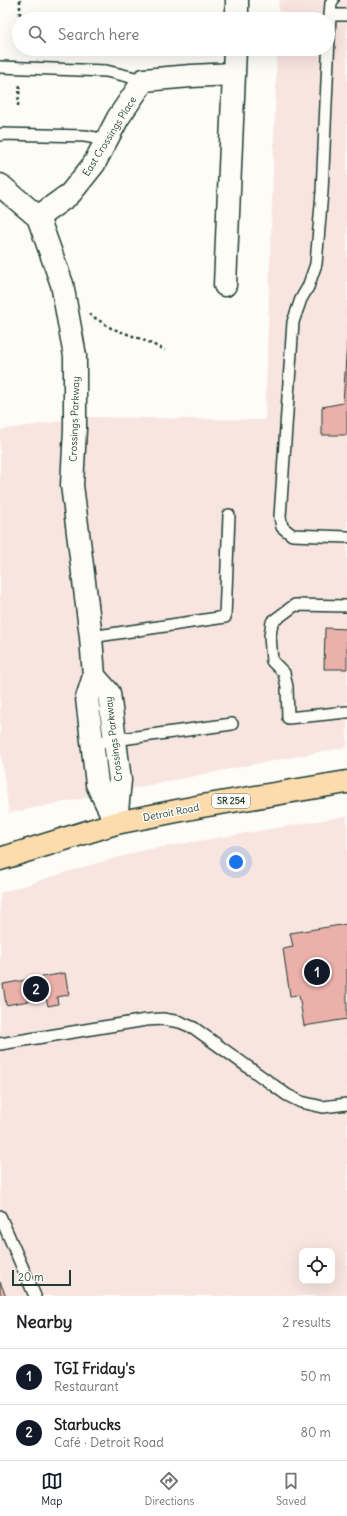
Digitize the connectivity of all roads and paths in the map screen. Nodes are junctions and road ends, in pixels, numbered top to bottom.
1 (20, 0) edge
2 (237, 0) edge
3 (333, 0) edge
4 (20, 12) edge
5 (237, 12) edge
6 (330, 12) edge
7 (335, 15) edge
8 (347, 15) edge
9 (235, 56) edge
10 (328, 56) edge
11 (0, 67) edge
12 (234, 74) junction
13 (144, 80) junction
14 (20, 84) dead end
15 (18, 106) dead end
16 (0, 135) edge
17 (106, 140) junction
18 (4, 193) edge
19 (38, 216) junction
20 (225, 285) dead end
21 (86, 311) dead end
22 (165, 350) dead end
23 (229, 515) dead end
24 (347, 537) edge
25 (347, 606) edge
26 (91, 637) junction
27 (94, 676) junction
28 (347, 712) edge
29 (232, 724) dead end
30 (114, 740) junction
31 (92, 743) junction
32 (347, 782) edge
33 (116, 823) junction
34 (0, 859) edge
35 (0, 1044) edge
36 (347, 1104) edge
37 (0, 1216) edge
38 (35, 1296) edge

1 - 4 path
2 - 5 street
3 - 6 lane
7 - 8 lane
9 - 12 street
10 - 24 lane
11 - 13 lane
12 - 13 street
12 - 20 street
13 - 17 street, East Crossings Place
14 - 15 path
16 - 17 lane
17 - 19 street, East Crossings Place
18 - 19 street
19 - 26 street, Crossings Parkway
21 - 22 path
23 - 26 lane
25 - 28 lane
26 - 27 street, Crossings Parkway
27 - 30 street, Crossings Parkway
27 - 31 street, Crossings Parkway
29 - 30 lane
30 - 31 lane
30 - 33 street, Crossings Parkway
31 - 33 street, Crossings Parkway
32 - 33 main road, Detroit Road / SR 254
33 - 34 main road, Detroit Road / SR 254
35 - 36 lane
37 - 38 lane

